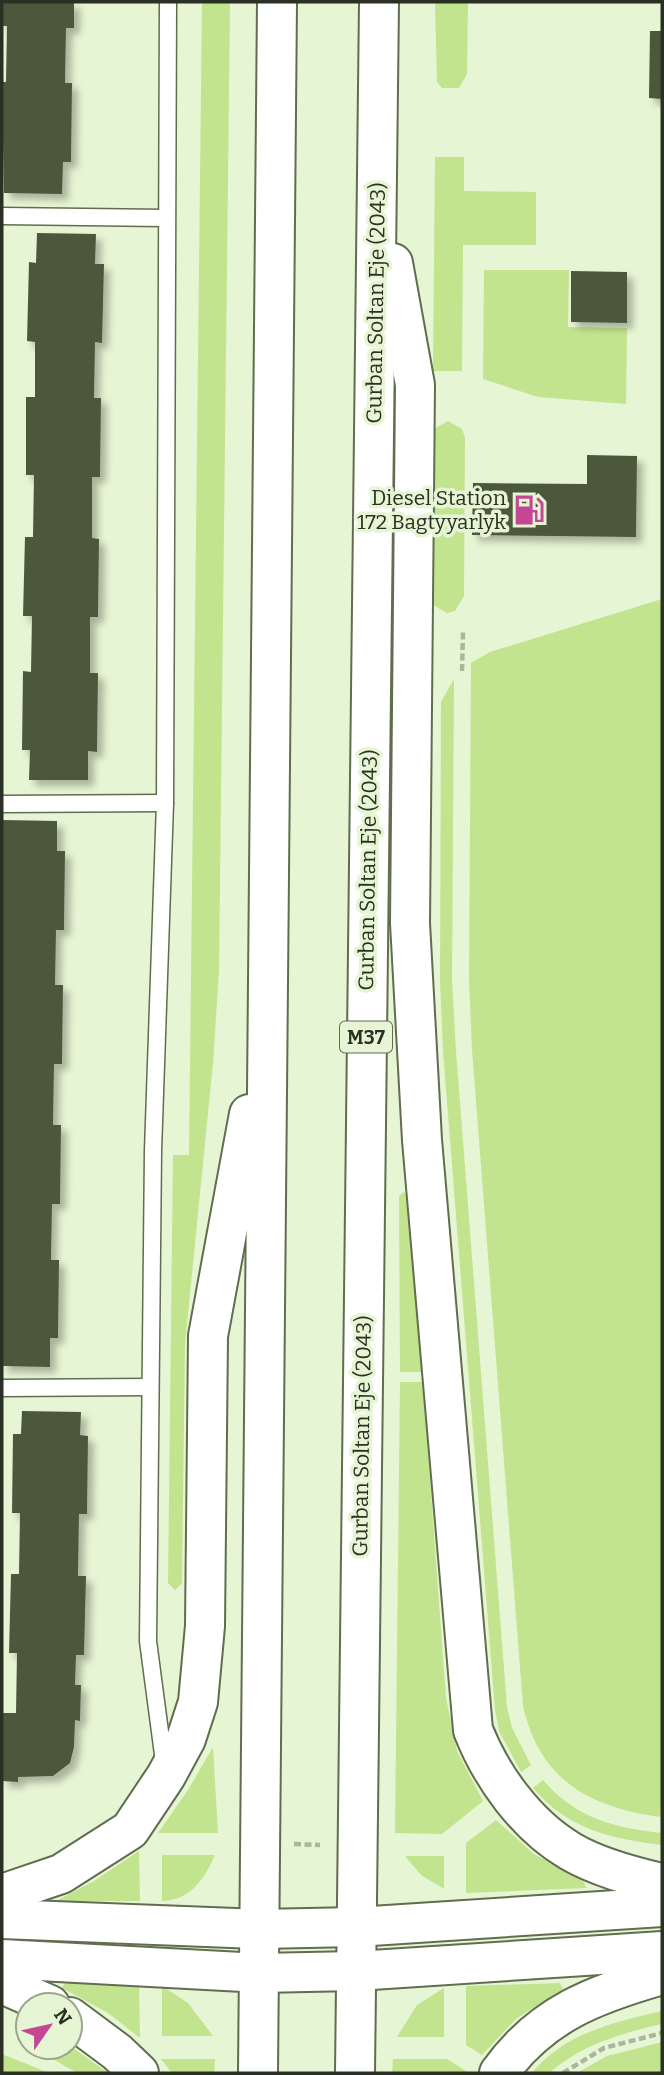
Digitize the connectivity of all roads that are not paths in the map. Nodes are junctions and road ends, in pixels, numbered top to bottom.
1 (168, 2) edge
2 (277, 2) edge
3 (379, 2) edge
4 (377, 174) junction
5 (2, 216) edge
6 (165, 218) junction
7 (412, 665) junction
8 (165, 803) junction
9 (2, 804) edge
10 (268, 1009) junction
11 (366, 1061) junction
12 (150, 1387) junction
13 (2, 1388) edge
14 (166, 1776) junction
15 (662, 1883) edge
16 (2, 1894) edge
17 (662, 1907) edge
18 (2, 1919) edge
19 (356, 1927) junction
20 (259, 1929) junction
21 (662, 1951) edge
22 (2, 1959) edge
23 (356, 1971) junction
24 (259, 1973) junction
25 (662, 1975) edge
26 (84, 2027) edge
27 (139, 2073) edge
28 (258, 2073) edge
29 (355, 2073) edge
30 (499, 2073) edge

1 - 6 lane
2 - 10 main road
3 - 4 main road, Gurban Soltan Eje (2043) / M37
4 - 7 main road
4 - 11 main road, Gurban Soltan Eje (2043) / M37
5 - 6 lane
6 - 8 lane
7 - 11 main road
7 - 15 main road
8 - 9 lane
8 - 12 lane
10 - 14 main road
10 - 20 main road
11 - 19 main road, Gurban Soltan Eje (2043) / M37
12 - 13 lane
12 - 14 lane
14 - 16 main road
17 - 19 main road
18 - 20 main road
19 - 20 main road
19 - 23 main road, Gurban Soltan Eje (2043) / M37
20 - 24 main road
21 - 23 main road
22 - 24 main road
23 - 24 main road
23 - 29 main road, Gurban Soltan Eje (2043) / M37
24 - 28 main road
25 - 30 main road
26 - 27 main road

